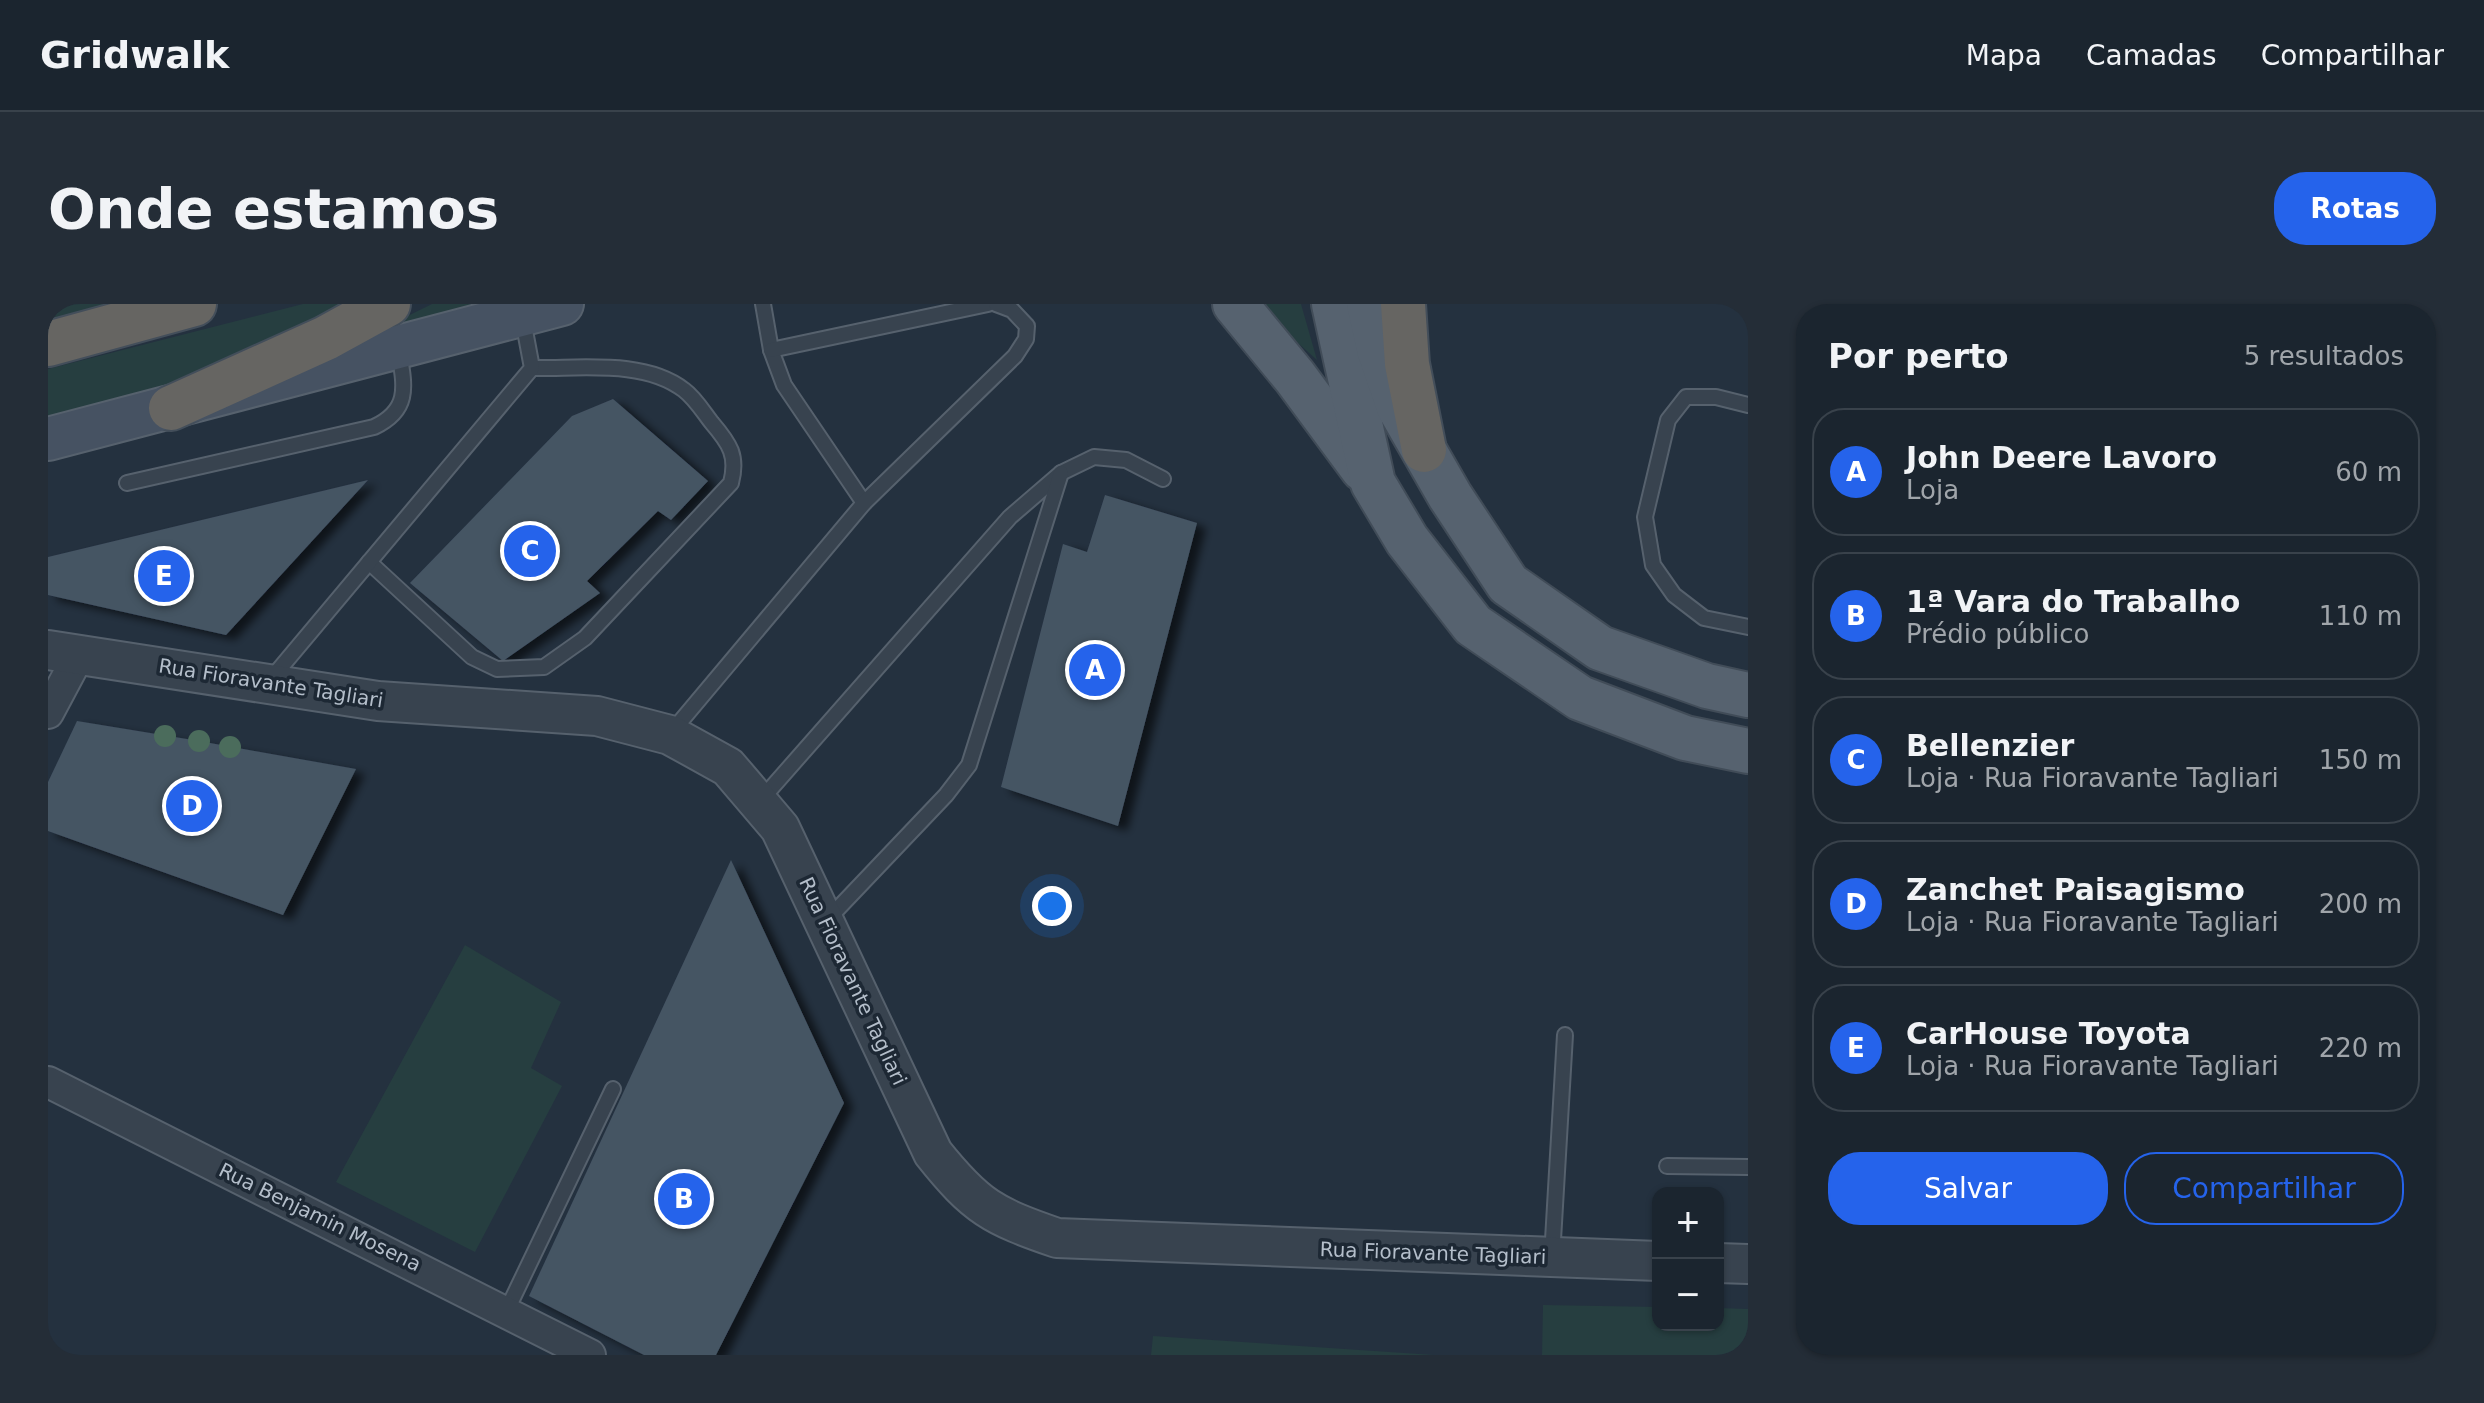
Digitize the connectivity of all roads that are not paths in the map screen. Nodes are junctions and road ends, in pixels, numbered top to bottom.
1 (194, 304) edge
2 (388, 304) edge
3 (763, 304) edge
4 (988, 304) edge
5 (996, 304) edge
6 (1235, 304) edge
7 (1334, 304) edge
8 (1369, 304) edge
9 (1403, 304) edge
10 (542, 310) edge
11 (48, 344) edge
12 (398, 348) junction
13 (771, 350) junction
14 (532, 368) junction
15 (1748, 405) edge
16 (171, 408) junction
17 (48, 439) edge
18 (1424, 450) junction
19 (1061, 473) junction
20 (1163, 479) dead end
21 (127, 483) dead end
22 (1373, 483) junction
23 (864, 503) junction
24 (369, 562) junction
25 (1748, 627) edge
26 (64, 651) edge
27 (268, 683) junction
28 (1748, 695) edge
29 (48, 713) edge
30 (670, 735) junction
31 (1748, 751) edge
32 (759, 802) junction
33 (825, 922) junction
34 (1565, 1035) dead end
35 (48, 1082) edge
36 (613, 1089) dead end
37 (1667, 1166) dead end
38 (1748, 1167) edge
39 (1552, 1257) junction
40 (1652, 1261) edge
41 (1724, 1263) edge
42 (1748, 1264) edge
43 (507, 1310) junction
44 (590, 1355) edge

1 - 11 highway
2 - 16 highway
3 - 13 lane
4 - 13 lane
5 - 23 lane
6 - 22 main road
7 - 22 main road
8 - 18 main road
9 - 18 highway
10 - 12 main road
10 - 14 lane
12 - 16 main road
12 - 21 lane
13 - 23 lane
14 - 24 lane
14 - 24 lane
15 - 25 lane
16 - 17 main road
18 - 28 main road
19 - 20 lane
19 - 32 lane
19 - 33 lane
22 - 31 main road
23 - 30 lane
24 - 27 lane
26 - 27 street, Rua Fioravante Tagliari
26 - 29 street
27 - 30 street, Rua Fioravante Tagliari
30 - 32 street, Rua Fioravante Tagliari
32 - 33 street, Rua Fioravante Tagliari
33 - 39 street, Rua Fioravante Tagliari
34 - 39 lane
35 - 43 street, Rua Benjamin Mosena
36 - 43 lane
37 - 38 lane
39 - 40 street, Rua Fioravante Tagliari
41 - 42 street
43 - 44 street, Rua Benjamin Mosena

